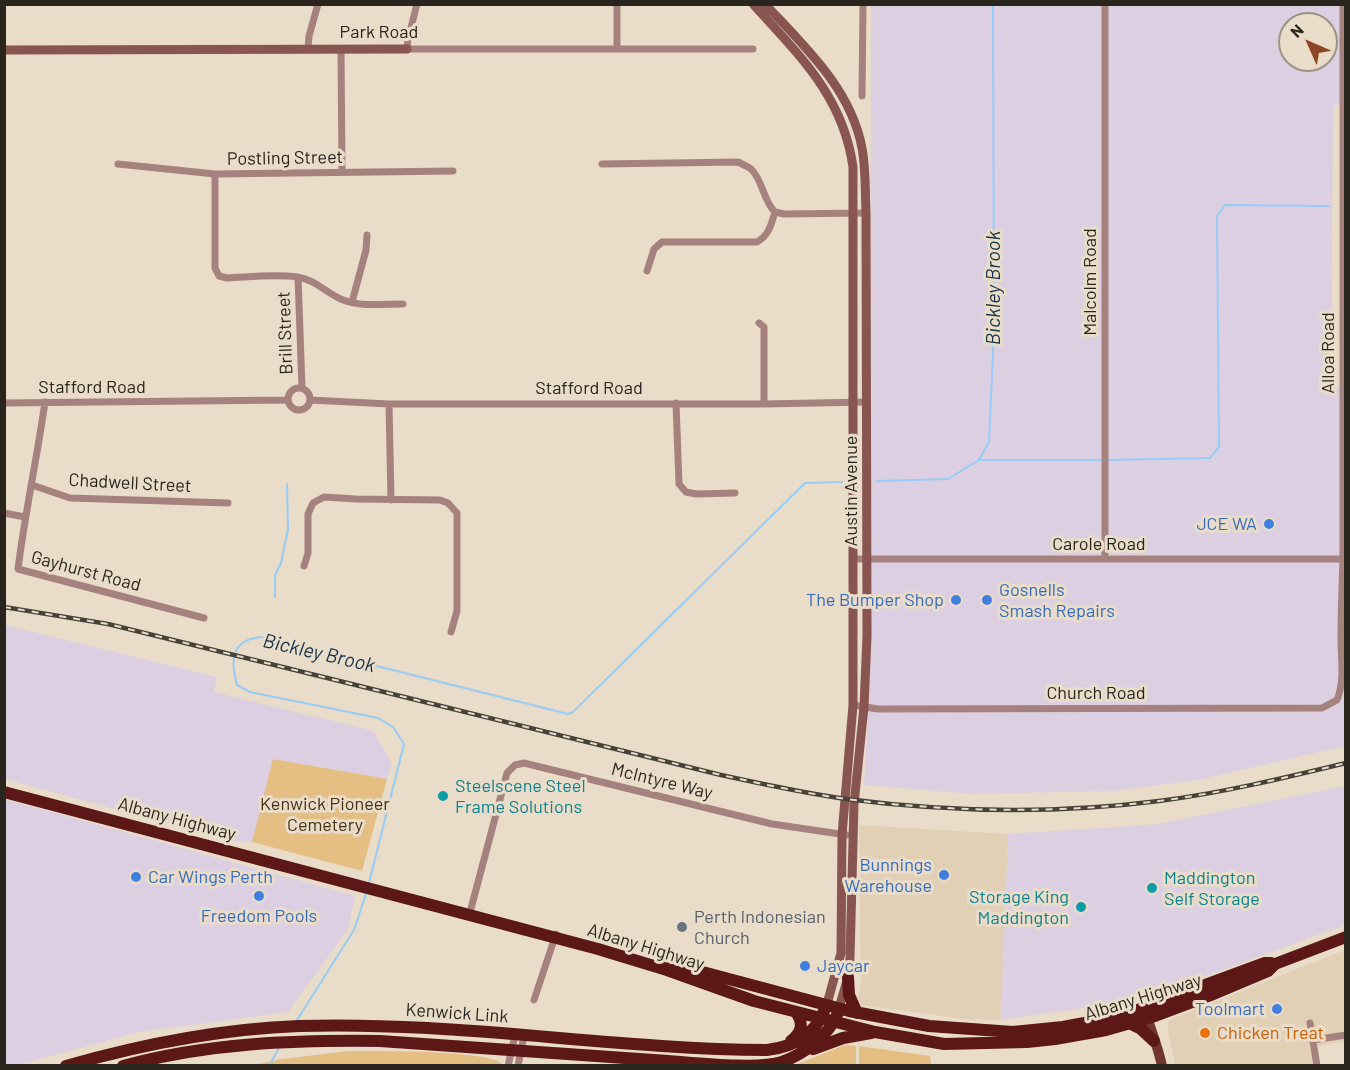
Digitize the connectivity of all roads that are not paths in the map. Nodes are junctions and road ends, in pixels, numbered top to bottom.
1 (318, 4) edge
2 (417, 4) edge
3 (617, 4) edge
4 (863, 4) edge
5 (1105, 4) edge
6 (1343, 4) edge
7 (764, 8) edge
8 (308, 49) junction
9 (341, 49) junction
10 (407, 49) junction
11 (617, 49) junction
12 (753, 49) dead end
13 (4, 50) edge
14 (862, 96) dead end
15 (1345, 107) edge
16 (118, 164) dead end
17 (602, 164) dead end
18 (453, 171) dead end
19 (342, 172) junction
20 (215, 174) junction
21 (775, 212) junction
22 (854, 213) junction
23 (866, 213) junction
24 (367, 235) dead end
25 (647, 271) dead end
26 (298, 277) junction
27 (352, 302) junction
28 (403, 304) dead end
29 (759, 323) dead end
30 (302, 388) junction
31 (288, 400) junction
32 (310, 400) junction
33 (45, 402) junction
34 (854, 402) junction
35 (867, 402) junction
36 (4, 403) edge
37 (675, 403) junction
38 (389, 404) junction
39 (764, 404) junction
40 (1344, 471) edge
41 (32, 485) junction
42 (735, 493) dead end
43 (391, 500) junction
44 (228, 503) dead end
45 (4, 513) edge
46 (25, 517) junction
47 (854, 559) junction
48 (867, 559) junction
49 (1105, 559) junction
50 (1343, 559) junction
51 (304, 566) dead end
52 (204, 618) dead end
53 (451, 632) dead end
54 (1343, 642) edge
55 (1337, 700) joint
56 (853, 705) junction
57 (864, 707) junction
58 (4, 785) edge
59 (4, 792) edge
60 (842, 835) junction
61 (852, 835) junction
62 (359, 883) junction
63 (470, 913) junction
64 (556, 936) junction
65 (1346, 937) edge
66 (848, 977) junction
67 (534, 1000) dead end
68 (833, 1006) junction
69 (796, 1012) junction
70 (857, 1012) junction
71 (1149, 1012) junction
72 (827, 1020) junction
73 (1129, 1023) junction
74 (1310, 1023) dead end
75 (875, 1032) junction
76 (1346, 1035) edge
77 (520, 1036) junction
78 (1313, 1040) junction
79 (1156, 1043) junction
80 (780, 1048) junction
81 (517, 1051) junction
82 (783, 1062) junction
83 (66, 1065) edge
84 (123, 1065) edge
85 (508, 1065) edge
86 (518, 1065) edge
87 (1162, 1065) edge
88 (1317, 1065) edge

1 - 8 street
2 - 10 street
3 - 11 street
4 - 14 street
5 - 49 street, Malcolm Road
6 - 15 street, Alloa Road
7 - 22 main road, Austin Avenue
7 - 23 main road, Austin Avenue
8 - 9 main road, Park Road
8 - 13 main road, Park Road
9 - 10 main road, Park Road
9 - 19 street
10 - 11 street, Park Road
11 - 12 street, Park Road
15 - 40 street, Alloa Road
16 - 20 street, Postling Street
17 - 21 street
18 - 19 street, Postling Street
19 - 20 street, Postling Street
20 - 26 street
21 - 22 street
21 - 25 street
22 - 23 street
22 - 34 main road, Austin Avenue
23 - 35 main road, Austin Avenue
24 - 27 street
26 - 27 street
26 - 30 street, Brill Street
27 - 28 street
29 - 39 street
30 - 31 street
30 - 32 street
31 - 32 street, Stafford Road
31 - 33 street, Stafford Road
32 - 38 street, Stafford Road
33 - 36 street, Stafford Road
33 - 41 street, Gayhurst Road
34 - 35 street, Stafford Road
34 - 39 street, Stafford Road
34 - 47 main road, Austin Avenue
35 - 48 main road, Austin Avenue
37 - 38 street, Stafford Road
37 - 39 street, Stafford Road
37 - 42 street
38 - 43 street
40 - 50 street, Alloa Road
41 - 44 street, Chadwell Street
41 - 46 street, Gayhurst Road
43 - 51 street
43 - 53 street
45 - 46 street
46 - 52 street, Gayhurst Road
47 - 48 street, Carole Road
47 - 56 main road, Austin Avenue
48 - 49 street, Carole Road
48 - 57 main road, Austin Avenue
49 - 50 street, Carole Road
50 - 54 street, Alloa Road
54 - 55 street, Alloa Road
55 - 57 street, Church Road
56 - 57 street, Church Road
56 - 60 main road, Austin Avenue
57 - 61 main road, Austin Avenue
58 - 62 highway, Albany Highway
59 - 62 highway, Albany Highway
60 - 61 street, McIntyre Way
60 - 63 street, McIntyre Way
60 - 68 main road, Austin Avenue
61 - 66 main road, Austin Avenue
62 - 63 highway, Albany Highway
63 - 64 highway, Albany Highway
64 - 67 street
64 - 68 highway, Albany Highway
64 - 69 highway, Albany Highway
65 - 71 highway, Albany Highway
66 - 68 main road, Austin Avenue
66 - 70 highway
68 - 70 highway, Albany Highway
68 - 72 highway, Kenwick Link
69 - 72 highway, Albany Highway
69 - 80 highway
70 - 71 highway, Albany Highway
71 - 73 highway, Albany Highway
71 - 79 main road
72 - 75 highway, Albany Highway
72 - 80 highway, Kenwick Link
72 - 82 highway, Kenwick Link
73 - 75 highway, Albany Highway
73 - 79 highway
74 - 78 street
75 - 82 highway
76 - 78 street
77 - 80 highway, Kenwick Link
77 - 81 street
77 - 83 highway, Kenwick Link
78 - 88 street
79 - 87 main road
81 - 82 highway, Kenwick Link
81 - 84 highway, Kenwick Link
81 - 85 street
81 - 86 street

